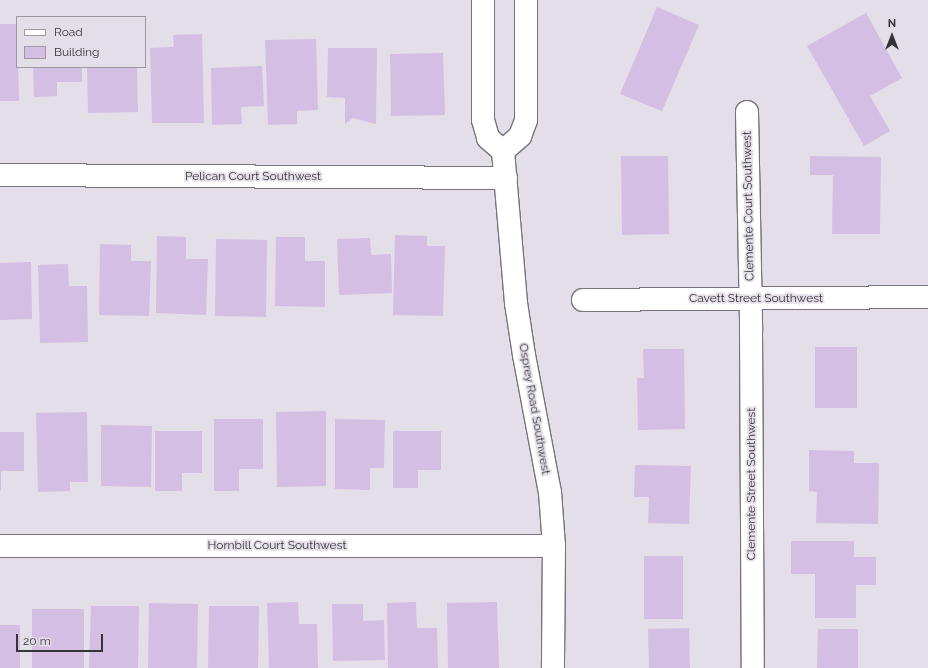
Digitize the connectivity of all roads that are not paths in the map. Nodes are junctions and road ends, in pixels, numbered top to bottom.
1 (483, 0) edge
2 (526, 0) edge
3 (746, 112) dead end
4 (503, 150) junction
5 (0, 175) edge
6 (506, 178) junction
7 (928, 297) edge
8 (583, 300) dead end
9 (751, 300) junction
10 (0, 546) edge
11 (554, 546) junction
12 (553, 668) edge
13 (753, 668) edge

1 - 4 street
2 - 4 street
3 - 9 street, Clemente Court Southwest
4 - 6 street, Osprey Road Southwest
5 - 6 street, Pelican Court Southwest
6 - 11 street, Osprey Road Southwest
7 - 9 street, Cavett Street Southwest
8 - 9 street, Cavett Street Southwest
9 - 13 street, Clemente Street Southwest
10 - 11 street, Hornbill Court Southwest
11 - 12 street, Osprey Road Southwest

